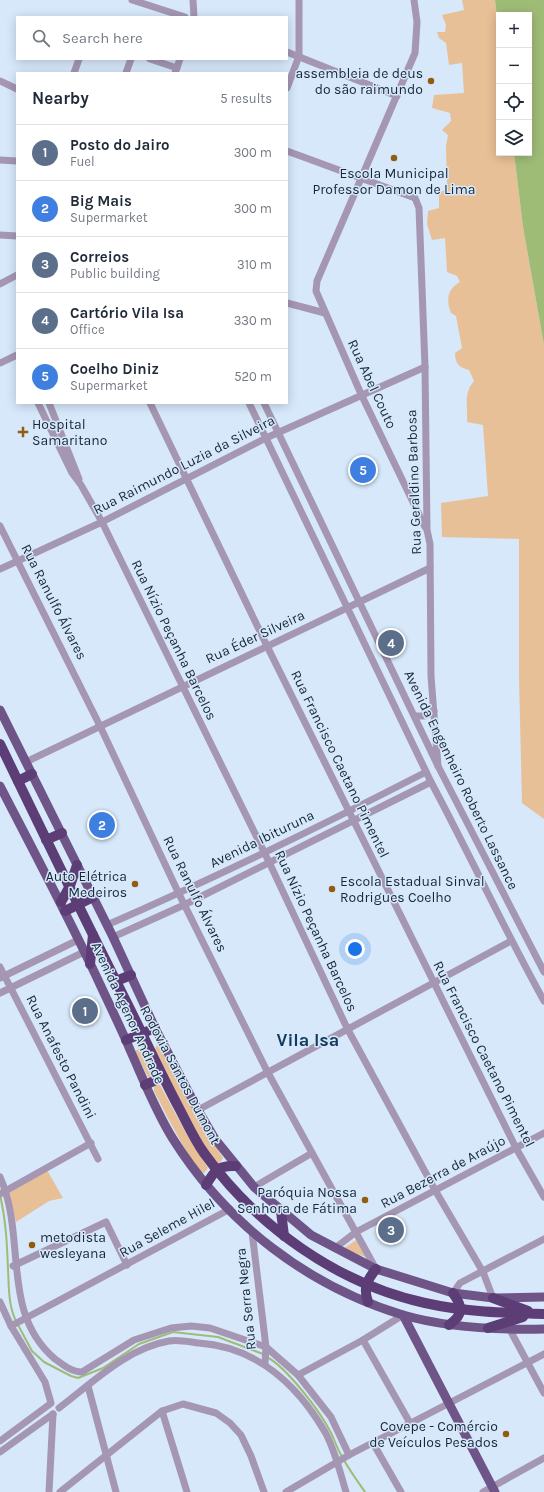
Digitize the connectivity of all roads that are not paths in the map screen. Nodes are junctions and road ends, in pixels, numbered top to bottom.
1 (132, 0) edge
2 (193, 0) edge
3 (300, 0) edge
4 (414, 0) edge
5 (183, 16) edge
6 (194, 16) edge
7 (288, 52) edge
8 (299, 56) junction
9 (79, 60) edge
10 (131, 60) edge
11 (152, 60) edge
12 (180, 60) edge
13 (176, 70) edge
14 (74, 72) edge
15 (126, 72) edge
16 (0, 81) edge
17 (288, 85) edge
18 (16, 89) edge
19 (397, 96) junction
20 (288, 151) edge
21 (0, 160) edge
22 (16, 161) edge
23 (362, 177) junction
24 (0, 235) edge
25 (16, 236) edge
26 (16, 276) edge
27 (0, 284) edge
28 (288, 303) edge
29 (325, 313) junction
30 (16, 357) edge
31 (1, 360) edge
32 (425, 367) junction
33 (361, 394) junction
34 (38, 404) edge
35 (50, 404) edge
36 (150, 404) edge
37 (249, 404) edge
38 (264, 404) edge
39 (278, 433) junction
40 (266, 438) junction
41 (186, 479) junction
42 (81, 485) junction
43 (102, 522) junction
44 (0, 526) edge
45 (427, 530) junction
46 (18, 561) junction
47 (430, 568) junction
48 (0, 569) edge
49 (360, 601) junction
50 (346, 608) junction
51 (267, 646) junction
52 (182, 686) junction
53 (0, 710) edge
54 (434, 711) junction
55 (415, 716) junction
56 (100, 726) junction
57 (0, 744) edge
58 (26, 762) junction
59 (438, 766) junction
60 (426, 772) junction
61 (32, 774) junction
62 (18, 781) junction
63 (431, 782) junction
64 (0, 786) edge
65 (349, 812) junction
66 (353, 821) junction
67 (62, 833) junction
68 (475, 838) junction
69 (46, 840) junction
70 (464, 844) junction
71 (264, 852) junction
72 (270, 862) junction
73 (77, 865) junction
74 (70, 886) junction
75 (179, 894) junction
76 (93, 897) junction
77 (78, 904) junction
78 (184, 905) junction
79 (63, 907) junction
80 (107, 925) junction
81 (93, 935) junction
82 (113, 937) junction
83 (78, 940) junction
84 (511, 941) junction
85 (84, 952) junction
86 (90, 964) junction
87 (0, 967) edge
88 (544, 972) edge
89 (131, 974) junction
90 (2, 977) edge
91 (116, 981) junction
92 (434, 982) junction
93 (10, 988) junction
94 (0, 993) edge
95 (544, 1001) edge
96 (155, 1028) junction
97 (347, 1028) junction
98 (142, 1033) junction
99 (126, 1040) junction
100 (267, 1071) junction
101 (163, 1077) junction
102 (145, 1085) junction
103 (198, 1110) junction
104 (544, 1133) edge
105 (90, 1143) junction
106 (516, 1148) junction
107 (312, 1153) junction
108 (98, 1159) dead end
109 (236, 1166) junction
110 (217, 1169) junction
111 (0, 1177) edge
112 (206, 1185) junction
113 (254, 1187) junction
114 (435, 1190) junction
115 (3, 1192) edge
116 (544, 1197) edge
117 (230, 1209) junction
118 (281, 1211) junction
119 (252, 1232) junction
120 (356, 1232) junction
121 (284, 1236) junction
122 (544, 1240) edge
123 (335, 1248) junction
124 (127, 1265) junction
125 (13, 1266) junction
126 (376, 1269) junction
127 (483, 1272) junction
128 (366, 1284) junction
129 (453, 1292) junction
130 (544, 1297) edge
131 (493, 1298) junction
132 (0, 1302) edge
133 (368, 1302) junction
134 (461, 1309) junction
135 (531, 1314) junction
136 (544, 1314) edge
137 (403, 1315) junction
138 (24, 1318) junction
139 (449, 1325) junction
140 (11, 1326) junction
141 (488, 1328) junction
142 (544, 1329) edge
143 (510, 1330) junction
144 (363, 1340) junction
145 (266, 1347) junction
146 (544, 1354) edge
147 (527, 1363) junction
148 (265, 1364) junction
149 (298, 1375) junction
150 (88, 1386) junction
151 (544, 1393) edge
152 (448, 1403) junction
153 (50, 1404) junction
154 (59, 1408) junction
155 (162, 1411) junction
156 (53, 1414) junction
157 (410, 1424) junction
158 (0, 1441) edge
159 (373, 1443) junction
160 (0, 1452) edge
161 (349, 1455) junction
162 (106, 1456) junction
163 (544, 1458) edge
164 (337, 1462) junction
165 (493, 1489) edge
166 (49, 1492) edge
167 (60, 1492) edge
168 (116, 1492) edge
169 (187, 1492) edge
170 (264, 1492) edge
171 (286, 1492) edge
172 (346, 1492) edge
173 (400, 1492) edge
174 (483, 1492) edge

1 - 5 street
2 - 6 street
3 - 8 street
4 - 19 street, Rua Abel Couto
7 - 8 street
8 - 17 street
8 - 19 street
9 - 14 street
10 - 15 street
11 - 13 street
12 - 13 street
16 - 18 street
19 - 23 street, Rua Abel Couto
20 - 23 street
21 - 22 street
23 - 29 street, Rua Abel Couto
23 - 32 street, Rua Geraldino Barbosa
24 - 25 street
26 - 27 street
28 - 29 street
29 - 33 street, Rua Abel Couto
30 - 31 street
32 - 33 street, Rua Raimundo Luzia da Silveira
32 - 45 street, Rua Geraldino Barbosa
33 - 39 street, Rua Raimundo Luzia da Silveira
33 - 45 street, Rua Abel Couto
34 - 42 street, Rua Nízio Peçanha Barcelos
35 - 42 street, Rua Nízio Peçanha Barcelos
36 - 41 street, Rua Francisco Caetano Pimentel
37 - 40 street, Avenida Engenheiro Roberto Lassance
38 - 39 street, Avenida Engenheiro Roberto Lassance
39 - 40 street, Rua Raimundo Luzia da Silveira
39 - 49 street, Avenida Engenheiro Roberto Lassance
40 - 41 street, Rua Raimundo Luzia da Silveira
40 - 50 street, Avenida Engenheiro Roberto Lassance
41 - 43 street, Rua Raimundo Luzia da Silveira
41 - 51 street, Rua Francisco Caetano Pimentel
42 - 43 street, Rua Nízio Peçanha Barcelos
43 - 46 street, Rua Raimundo Luzia da Silveira
43 - 52 street, Rua Nízio Peçanha Barcelos
44 - 46 street, Rua Ranulfo Álvares
45 - 47 street, Rua Geraldino Barbosa
46 - 48 street, Rua Raimundo Luzia da Silveira
46 - 56 street, Rua Ranulfo Álvares
47 - 49 street, Rua Éder Silveira
47 - 54 street, Rua Geraldino Barbosa
49 - 50 street, Rua Éder Silveira
49 - 55 street, Avenida Engenheiro Roberto Lassance
50 - 51 street, Rua Éder Silveira
50 - 60 street, Avenida Engenheiro Roberto Lassance
51 - 52 street, Rua Éder Silveira
51 - 65 street, Rua Francisco Caetano Pimentel
52 - 56 street, Rua Éder Silveira
52 - 71 street, Rua Nízio Peçanha Barcelos
53 - 58 main road, Avenida Agenor Andrade
54 - 55 street
54 - 59 street, Rua Geraldino Barbosa
55 - 59 street, Avenida Engenheiro Roberto Lassance
56 - 58 street, Rua Éder Silveira
56 - 75 street, Rua Ranulfo Álvares
57 - 62 highway, Rodovia Santos Dumont
58 - 61 main road, Avenida Agenor Andrade
59 - 68 street, Avenida Engenheiro Roberto Lassance
60 - 63 street, Avenida Engenheiro Roberto Lassance
60 - 65 street, Avenida Ibituruna
61 - 62 highway
61 - 67 main road, Avenida Agenor Andrade
62 - 69 highway, Rodovia Santos Dumont
63 - 66 street, Avenida Ibituruna
63 - 70 street, Avenida Engenheiro Roberto Lassance
64 - 79 main road, Avenida Agenor Andrade
65 - 66 street, Rua Francisco Caetano Pimentel
65 - 71 street, Avenida Ibituruna
66 - 72 street, Avenida Ibituruna
66 - 92 street, Rua Francisco Caetano Pimentel
67 - 69 highway
67 - 73 main road, Avenida Agenor Andrade
68 - 70 street
68 - 88 street, Avenida Engenheiro Roberto Lassance
69 - 74 highway, Rodovia Santos Dumont
70 - 84 street, Avenida Engenheiro Roberto Lassance
71 - 72 street, Rua Nízio Peçanha Barcelos
71 - 75 street, Avenida Ibituruna
72 - 78 street, Avenida Ibituruna
72 - 97 street, Rua Nízio Peçanha Barcelos
73 - 74 highway
73 - 76 main road, Avenida Agenor Andrade
74 - 77 highway, Rodovia Santos Dumont
74 - 79 highway
75 - 78 street, Rua Ranulfo Álvares
75 - 80 street, Avenida Ibituruna
76 - 77 highway
76 - 80 main road, Avenida Agenor Andrade
77 - 79 highway
77 - 81 highway, Rodovia Santos Dumont
78 - 82 street, Avenida Ibituruna
78 - 100 street, Rua Ranulfo Álvares
79 - 83 main road, Avenida Agenor Andrade
80 - 82 main road, Avenida Agenor Andrade
81 - 86 highway
81 - 91 highway, Rodovia Santos Dumont
82 - 89 main road, Avenida Agenor Andrade
83 - 85 main road, Avenida Agenor Andrade
83 - 90 street
84 - 92 street
84 - 95 street, Avenida Engenheiro Roberto Lassance
85 - 86 main road, Avenida Agenor Andrade
85 - 93 street
86 - 99 main road, Avenida Agenor Andrade
87 - 90 street, Rua Anafesto Pandini
89 - 91 highway
89 - 96 main road, Avenida Agenor Andrade
90 - 93 street, Rua Anafesto Pandini
91 - 98 highway, Rodovia Santos Dumont
92 - 97 street
92 - 106 street, Rua Francisco Caetano Pimentel
93 - 94 street
93 - 105 street, Rua Anafesto Pandini
96 - 98 highway
96 - 103 main road, Avenida Agenor Andrade
97 - 100 street
97 - 114 street, Rua Nízio Peçanha Barcelos
98 - 99 highway
98 - 101 highway, Rodovia Santos Dumont
99 - 102 main road, Avenida Agenor Andrade
100 - 103 street
100 - 107 street, Rua Ranulfo Álvares
101 - 102 highway
101 - 110 highway, Rodovia Santos Dumont
102 - 112 main road, Avenida Agenor Andrade
103 - 109 main road, Avenida Agenor Andrade
104 - 106 street, Rua Bezerra de Araújo
105 - 108 street, Rua Anafesto Pandini
105 - 115 street
106 - 114 street, Rua Bezerra de Araújo
106 - 116 street, Rua Francisco Caetano Pimentel
107 - 113 street
107 - 120 street, Rua Ranulfo Álvares
109 - 110 highway
109 - 113 main road, Avenida Agenor Andrade
110 - 112 highway
110 - 121 highway, Rodovia Santos Dumont
111 - 115 street
112 - 117 main road, Avenida Agenor Andrade
113 - 118 main road, Avenida Agenor Andrade
114 - 120 street, Rua Bezerra de Araújo
114 - 127 street, Rua Nízio Peçanha Barcelos
115 - 125 street
117 - 119 main road, Avenida Agenor Andrade
117 - 124 street, Rua Seleme Hilel
118 - 121 highway
118 - 123 main road, Avenida Agenor Andrade
119 - 133 main road, Avenida Agenor Andrade
119 - 145 street, Rua Serra Negra
120 - 123 street, Rua Bezerra de Araújo
120 - 126 street, Rua Ranulfo Álvares
121 - 128 highway, Rodovia Santos Dumont
122 - 127 street
123 - 126 main road, Avenida Agenor Andrade
124 - 125 street
124 - 138 street, Rua Seleme Hilel
125 - 138 street
126 - 128 highway
126 - 129 main road, Avenida Agenor Andrade
127 - 129 street
127 - 131 street, Rua Nízio Peçanha Barcelos
128 - 133 highway
128 - 134 highway, Rodovia Santos Dumont
129 - 131 main road, Avenida Agenor Andrade
129 - 134 highway
130 - 131 main road, Avenida Agenor Andrade
131 - 135 highway
132 - 140 street
133 - 137 main road, Avenida Agenor Andrade
134 - 135 highway, Rodovia Santos Dumont
134 - 139 highway
135 - 136 highway, Rodovia Santos Dumont
135 - 141 highway
137 - 139 main road, Avenida Agenor Andrade
137 - 144 street
137 - 152 main road
138 - 140 street, Rua Seleme Hilel
138 - 145 street
139 - 141 main road, Avenida Agenor Andrade
140 - 153 street
141 - 143 main road, Avenida Agenor Andrade
142 - 143 main road, Avenida Agenor Andrade
143 - 147 street
144 - 149 street
144 - 157 street
145 - 148 street, Rua Serra Negra
145 - 149 street
146 - 147 street
147 - 151 street
147 - 152 street
148 - 150 street
148 - 164 street
149 - 161 street
150 - 154 street
150 - 162 street
152 - 157 street
152 - 165 main road
153 - 154 street
153 - 156 street
153 - 158 street
154 - 156 street
155 - 162 street
155 - 169 street
155 - 170 street
156 - 160 street
156 - 166 street
157 - 159 street
159 - 161 street
159 - 173 street
161 - 164 street
162 - 167 street
162 - 168 street
163 - 165 street
164 - 171 street
164 - 172 street
165 - 174 street

